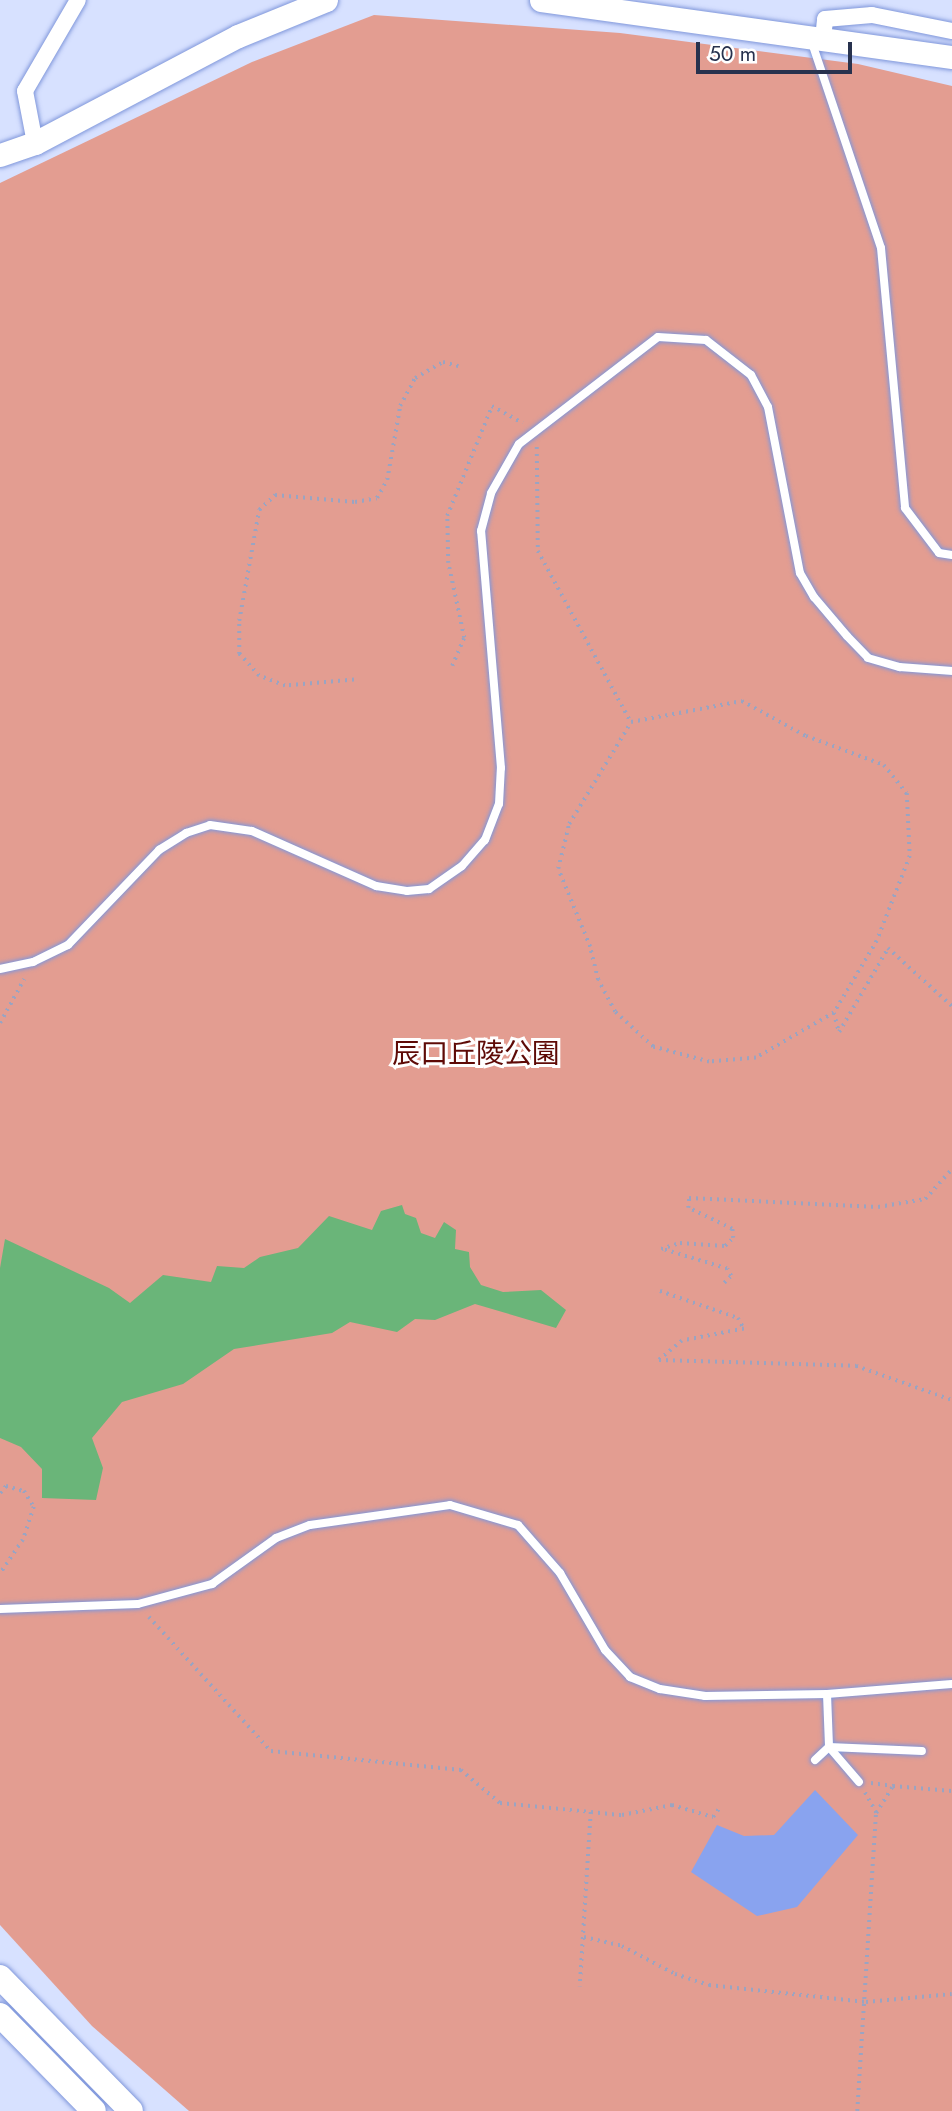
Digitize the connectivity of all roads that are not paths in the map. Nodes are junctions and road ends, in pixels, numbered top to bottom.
1 (78, 0) edge
2 (326, 0) edge
3 (541, 0) edge
4 (638, 6) edge
5 (952, 32) edge
6 (817, 38) junction
7 (952, 57) edge
8 (35, 142) junction
9 (0, 155) edge
10 (952, 555) edge
11 (952, 671) edge
12 (0, 968) edge
13 (0, 1609) edge
14 (952, 1684) edge
15 (827, 1694) junction
16 (830, 1747) junction
17 (922, 1751) dead end
18 (815, 1760) dead end
19 (859, 1782) road end
20 (0, 1977) edge
21 (0, 2015) edge
22 (94, 2111) edge
23 (131, 2111) edge

1 - 8 street
2 - 8 street
3 - 4 street
4 - 6 street
5 - 6 street
6 - 7 street
6 - 10 lane
8 - 9 street
11 - 12 lane
13 - 15 lane
14 - 15 lane
15 - 16 lane
16 - 17 lane
16 - 18 lane
16 - 19 lane
20 - 23 main road
21 - 22 main road

